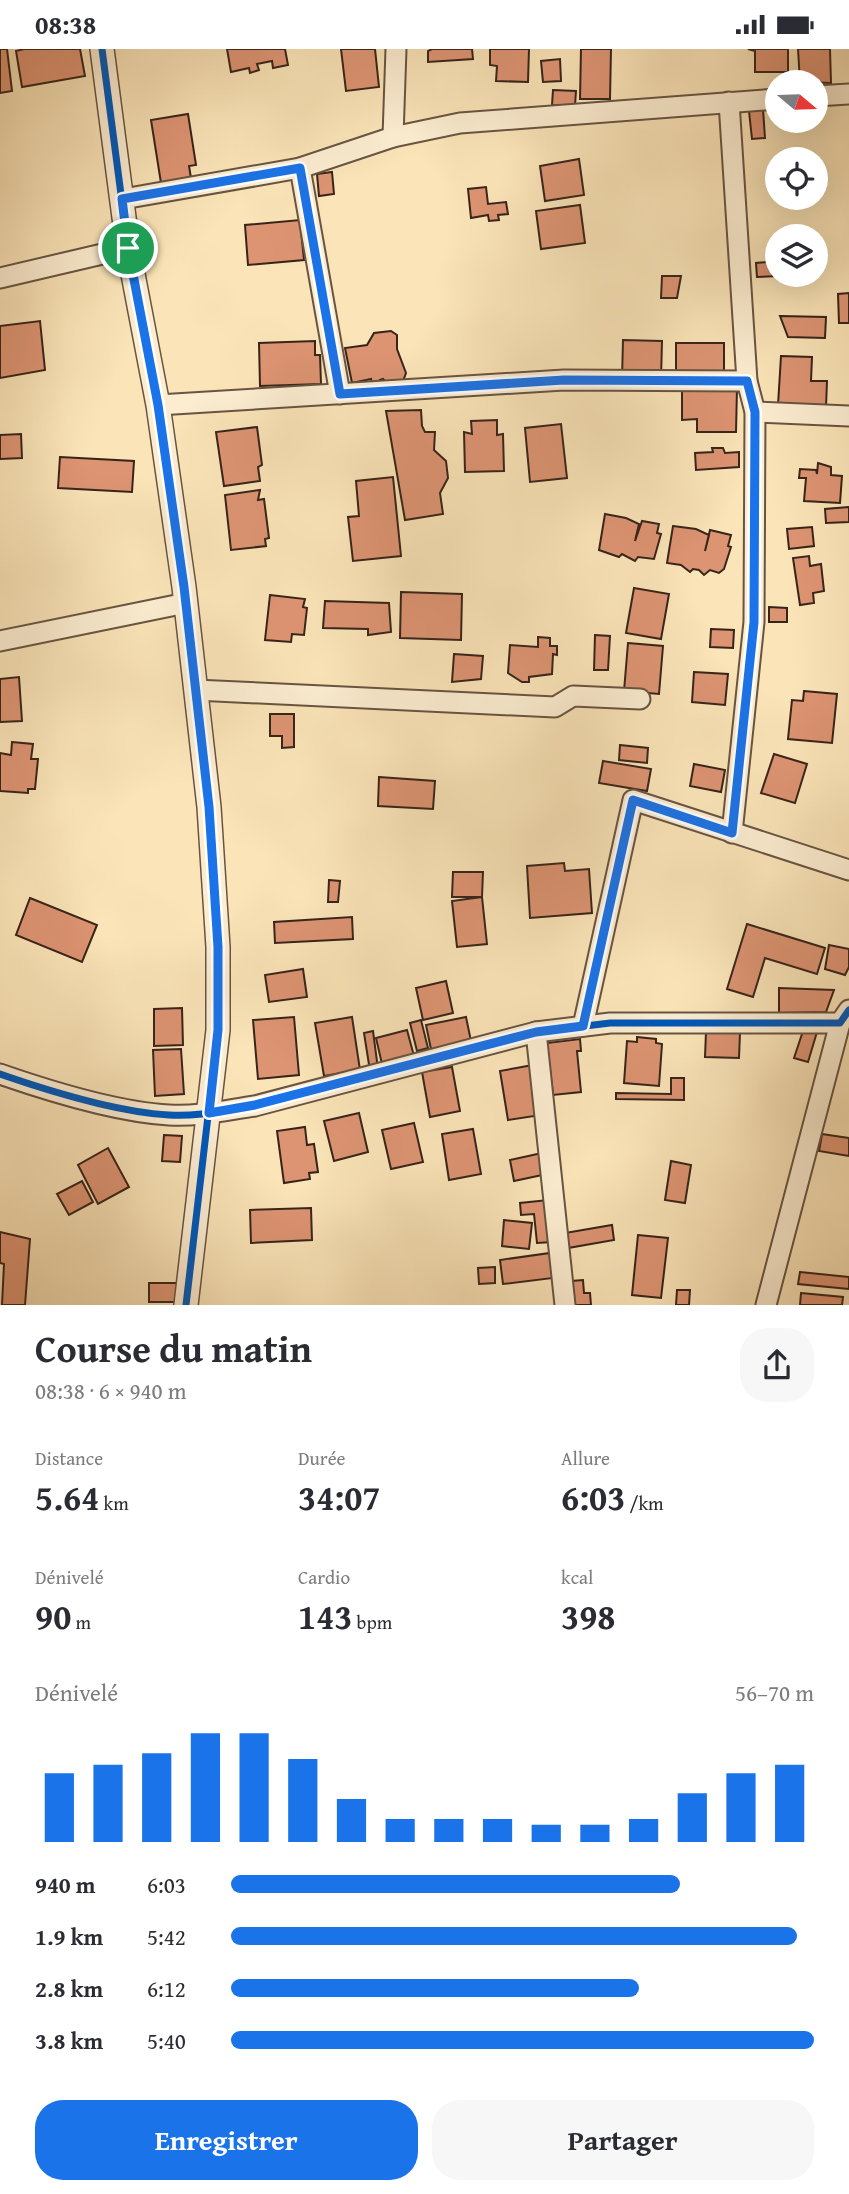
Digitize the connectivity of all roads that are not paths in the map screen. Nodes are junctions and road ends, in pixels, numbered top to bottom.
1 (102, 49) edge
2 (396, 49) edge
3 (849, 94) edge
4 (828, 95) edge
5 (765, 100) edge
6 (729, 102) junction
7 (393, 137) junction
8 (300, 168) junction
9 (122, 199) junction
10 (128, 248) junction
11 (0, 278) edge
12 (747, 381) junction
13 (340, 394) junction
14 (158, 405) junction
15 (755, 412) junction
16 (849, 416) edge
17 (186, 603) junction
18 (0, 641) edge
19 (195, 690) junction
20 (640, 699) dead end
21 (732, 833) junction
22 (849, 870) edge
23 (844, 1016) edge
24 (583, 1026) junction
25 (536, 1032) junction
26 (0, 1074) edge
27 (209, 1113) junction
28 (186, 1305) edge
29 (565, 1305) edge
30 (766, 1305) edge

1 - 9 street
2 - 7 street
3 - 4 street
5 - 6 street
6 - 7 street
6 - 12 street
7 - 8 street
8 - 9 street
8 - 13 street
9 - 10 street
10 - 11 street
10 - 14 street
12 - 13 street
12 - 15 street
13 - 14 street
14 - 17 street
15 - 16 street
15 - 21 street
17 - 18 street
17 - 19 street
19 - 20 street
19 - 27 street
21 - 22 street
21 - 24 street
23 - 24 street
23 - 30 street
24 - 25 street
25 - 27 street
25 - 29 street
26 - 27 street
27 - 28 street

